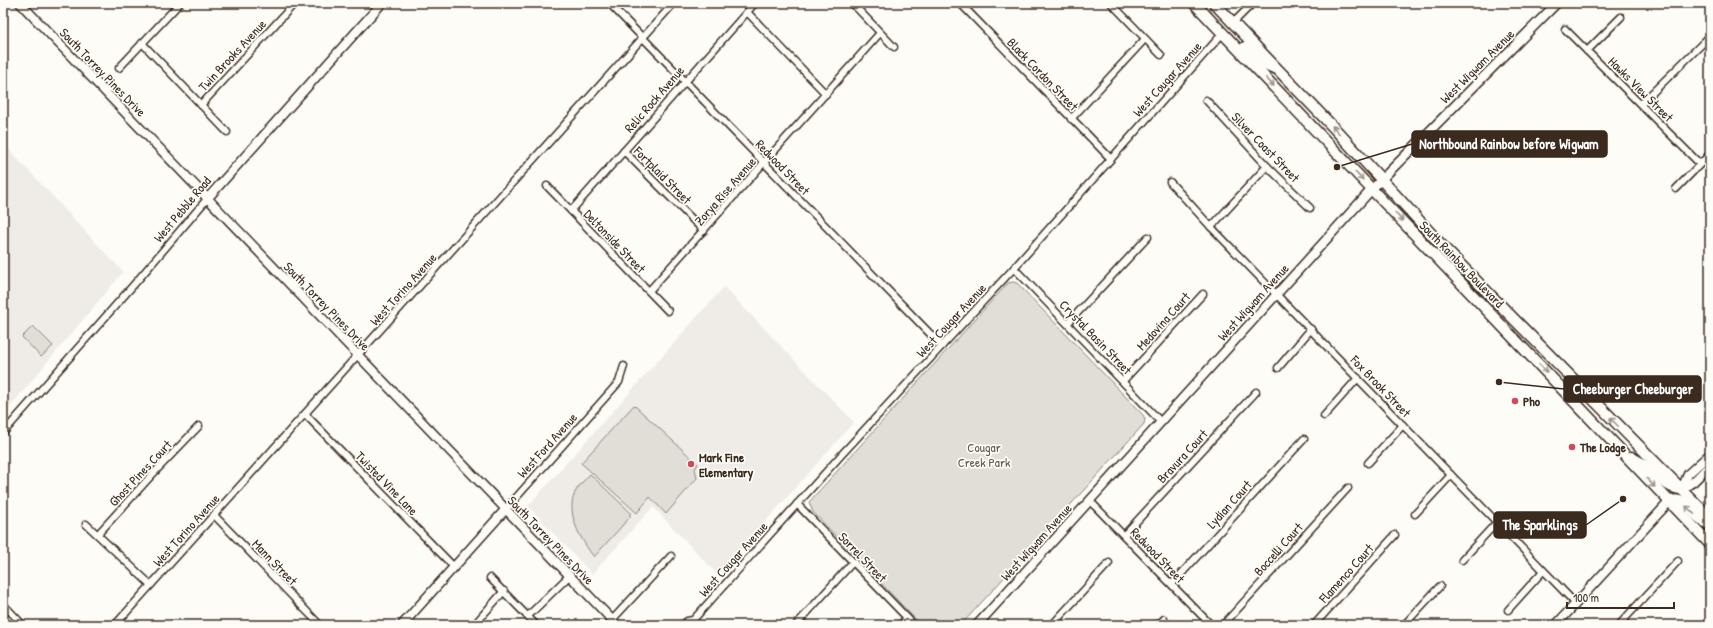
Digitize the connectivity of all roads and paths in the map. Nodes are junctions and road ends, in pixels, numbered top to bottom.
1 (20, 3) edge
2 (180, 3) edge
3 (295, 3) edge
4 (382, 3) edge
5 (609, 3) edge
6 (674, 3) edge
7 (755, 3) edge
8 (852, 3) edge
9 (1111, 3) edge
10 (1194, 3) edge
11 (1202, 3) edge
12 (1214, 3) edge
13 (1253, 3) edge
14 (1557, 3) edge
15 (963, 4) edge
16 (747, 12) junction
17 (1622, 17) dead end
18 (1233, 23) junction
19 (1565, 29) dead end
20 (880, 33) junction
21 (1223, 33) junction
22 (1710, 36) edge
23 (643, 38) junction
24 (1145, 39) junction
25 (142, 43) junction
26 (894, 47) dead end
27 (1587, 51) junction
28 (1162, 55) dead end
29 (119, 68) dead end
30 (1278, 69) junction
31 (684, 81) junction
32 (826, 94) junction
33 (1206, 100) dead end
34 (1641, 104) junction
35 (201, 105) junction
36 (1071, 119) junction
37 (227, 132) dead end
38 (624, 151) junction
39 (1710, 154) edge
40 (1111, 159) junction
41 (764, 163) junction
42 (1700, 164) junction
43 (1267, 166) junction
44 (1380, 180) junction
45 (1170, 182) dead end
46 (547, 186) dead end
47 (1372, 189) junction
48 (1676, 189) dead end
49 (207, 199) junction
50 (1310, 208) dead end
51 (571, 211) junction
52 (1211, 227) junction
53 (704, 231) junction
54 (1148, 237) dead end
55 (1014, 268) junction
56 (649, 291) junction
57 (1203, 294) dead end
58 (1276, 294) junction
59 (1474, 296) junction
60 (668, 311) dead end
61 (1068, 323) junction
62 (1311, 329) junction
63 (1524, 329) junction
64 (942, 346) junction
65 (1524, 348) junction
66 (358, 355) junction
67 (624, 366) dead end
68 (1278, 368) dead end
69 (1358, 378) junction
70 (1123, 381) junction
71 (1581, 388) junction
72 (1256, 392) dead end
73 (305, 414) junction
74 (1324, 416) dead end
75 (1161, 422) junction
76 (1403, 425) junction
77 (199, 426) dead end
78 (3, 433) edge
79 (1304, 439) dead end
80 (1622, 452) junction
81 (1710, 454) edge
82 (1368, 464) dead end
83 (1710, 465) edge
84 (1451, 475) junction
85 (1348, 488) dead end
86 (1682, 488) junction
87 (1090, 501) junction
88 (1668, 502) junction
89 (797, 504) junction
90 (505, 510) junction
91 (1415, 514) dead end
92 (214, 515) junction
93 (1710, 518) edge
94 (1497, 522) junction
95 (86, 524) dead end
96 (1710, 525) edge
97 (98, 534) junction
98 (1124, 535) junction
99 (1395, 535) dead end
100 (1710, 544) edge
101 (671, 556) dead end
102 (1462, 560) dead end
103 (1678, 561) dead end
104 (853, 562) junction
105 (1109, 563) dead end
106 (454, 567) junction
107 (1544, 571) junction
108 (569, 576) junction
109 (490, 578) dead end
110 (1172, 584) junction
111 (151, 585) junction
112 (1440, 586) dead end
113 (504, 592) junction
114 (3, 604) edge
115 (1576, 604) junction
116 (1508, 610) dead end
117 (528, 616) junction
118 (907, 618) junction
119 (1164, 619) dead end
120 (615, 622) edge
121 (693, 622) edge
122 (23, 625) edge
123 (115, 625) edge
124 (320, 625) edge
125 (402, 625) edge
126 (474, 625) edge
127 (536, 625) edge
128 (683, 625) edge
129 (796, 625) edge
130 (900, 625) edge
131 (914, 625) edge
132 (977, 625) edge
133 (1052, 625) edge
134 (1158, 625) edge
135 (1211, 625) edge
136 (1223, 625) edge
137 (1314, 625) edge
138 (1404, 625) edge
139 (1556, 625) edge
140 (1619, 625) edge

1 - 49 street, South Torrey Pines Drive
2 - 25 street
3 - 35 street, Twin Brooks Avenue
4 - 49 street, West Pebble Road
5 - 23 street, Redwood Street
6 - 23 street, West Torino Avenue
7 - 16 street, Relic Rock Avenue
8 - 20 street
9 - 24 street
10 - 21 main road, South Rainbow Boulevard
11 - 18 main road
12 - 18 main road, South Rainbow Boulevard
13 - 18 street
14 - 44 street, West Wigwam Avenue
15 - 36 street, Black Cordon Street
16 - 31 street, Relic Rock Avenue
16 - 32 street
17 - 27 street
18 - 30 main road, South Rainbow Boulevard
19 - 27 street, Hawks View Street
20 - 26 street
20 - 32 street, Zorya Rise Avenue
21 - 30 main road
21 - 40 street, West Cougar Avenue
21 -> 47 main road, South Rainbow Boulevard
22 - 34 street
23 - 31 street, Redwood Street
23 - 66 street, West Torino Avenue
24 - 28 street
24 - 36 street
25 - 29 street
25 - 35 street
27 - 34 street, Hawks View Street
44 -> 30 main road, South Rainbow Boulevard
31 - 38 street, Relic Rock Avenue
31 - 41 street, Redwood Street
32 - 41 street, Zorya Rise Avenue
33 - 43 street, Silver Coast Street
34 - 42 street, Hawks View Street
35 - 37 street
36 - 40 street, Black Cordon Street
38 - 51 street, Relic Rock Avenue
38 - 53 street, Fortplaid Street
39 - 42 street
40 - 55 street, West Cougar Avenue
41 - 53 street, Zorya Rise Avenue
41 - 64 street, Redwood Street
42 - 48 street
43 - 50 street, Silver Coast Street
43 - 52 street
44 - 47 street, West Wigwam Avenue
44 - 63 main road, South Rainbow Boulevard
45 - 52 street, Fox Brook Street
46 - 51 street, Deltonside Street
47 - 58 street, West Wigwam Avenue
47 -> 59 main road, South Rainbow Boulevard
49 - 66 street, South Torrey Pines Drive
49 - 78 street, West Pebble Road
51 - 56 street, Deltonside Street
52 - 58 street, Fox Brook Street
53 - 56 street, Zorya Rise Avenue
54 - 61 street
55 - 61 street, Crystal Basin Street
55 - 64 street, West Cougar Avenue
56 - 60 street, Deltonside Street
57 - 70 street, Medovina Court
58 - 62 street, Fox Brook Street
58 - 75 street, West Wigwam Avenue
59 - 63 main road
59 - 65 main road, South Rainbow Boulevard
61 - 70 street, Crystal Basin Street
62 - 68 street
62 - 69 street, Fox Brook Street
63 - 71 main road, South Rainbow Boulevard
64 - 89 street, West Cougar Avenue
65 - 71 main road
65 -> 80 main road, South Rainbow Boulevard
66 - 73 street, West Torino Avenue
66 - 90 street, South Torrey Pines Drive
67 - 90 street, West Ford Avenue
69 - 74 street
69 - 76 street, Fox Brook Street
70 - 75 street, Crystal Basin Street
86 -> 71 main road, South Rainbow Boulevard
72 - 98 street, Bravura Court
73 - 92 street, West Torino Avenue
73 - 106 street, Twisted Vine Lane
75 - 87 street, West Wigwam Avenue
76 - 82 street
76 - 84 street, Fox Brook Street
77 - 97 street, Ghost Pines Court
79 - 110 street, Lydian Court
80 - 86 main road
80 -> 88 main road, South Rainbow Boulevard
81 - 86 street
83 - 86 street
84 - 91 street
84 - 94 street, Fox Brook Street
85 - 136 street, Boccelli Court
86 - 93 main road, South Rainbow Boulevard
87 - 98 street, Redwood Street
87 - 132 street, West Wigwam Avenue
96 -> 88 main road
88 - 100 main road, South Rainbow Boulevard
88 - 115 street
89 - 104 street, Sorrel Street
89 - 121 street, West Cougar Avenue
90 - 106 street, West Ford Avenue
90 - 108 street, South Torrey Pines Drive
92 - 111 street, West Torino Avenue
92 - 124 street, Mann Street
94 - 102 street
94 - 107 street, Fox Brook Street
95 - 97 street
97 - 111 street
98 - 110 street, Redwood Street
99 - 137 street, Flamenco Court
101 - 120 street
103 - 140 street
104 - 118 street, Sorrel Street
104 - 129 street
105 - 133 street
106 - 125 street, West Ford Avenue
107 - 115 street, Fox Brook Street
107 - 116 street
108 - 117 street
108 - 120 street, South Torrey Pines Drive
109 - 113 street
110 - 135 street, Redwood Street
111 - 123 street, West Torino Avenue
112 - 138 street
113 - 117 street
113 - 126 street
114 - 122 street
115 - 139 street
117 - 127 street
118 - 130 street
118 - 131 street, Sorrel Street
119 - 134 street
121 - 128 street, West Cougar Avenue

